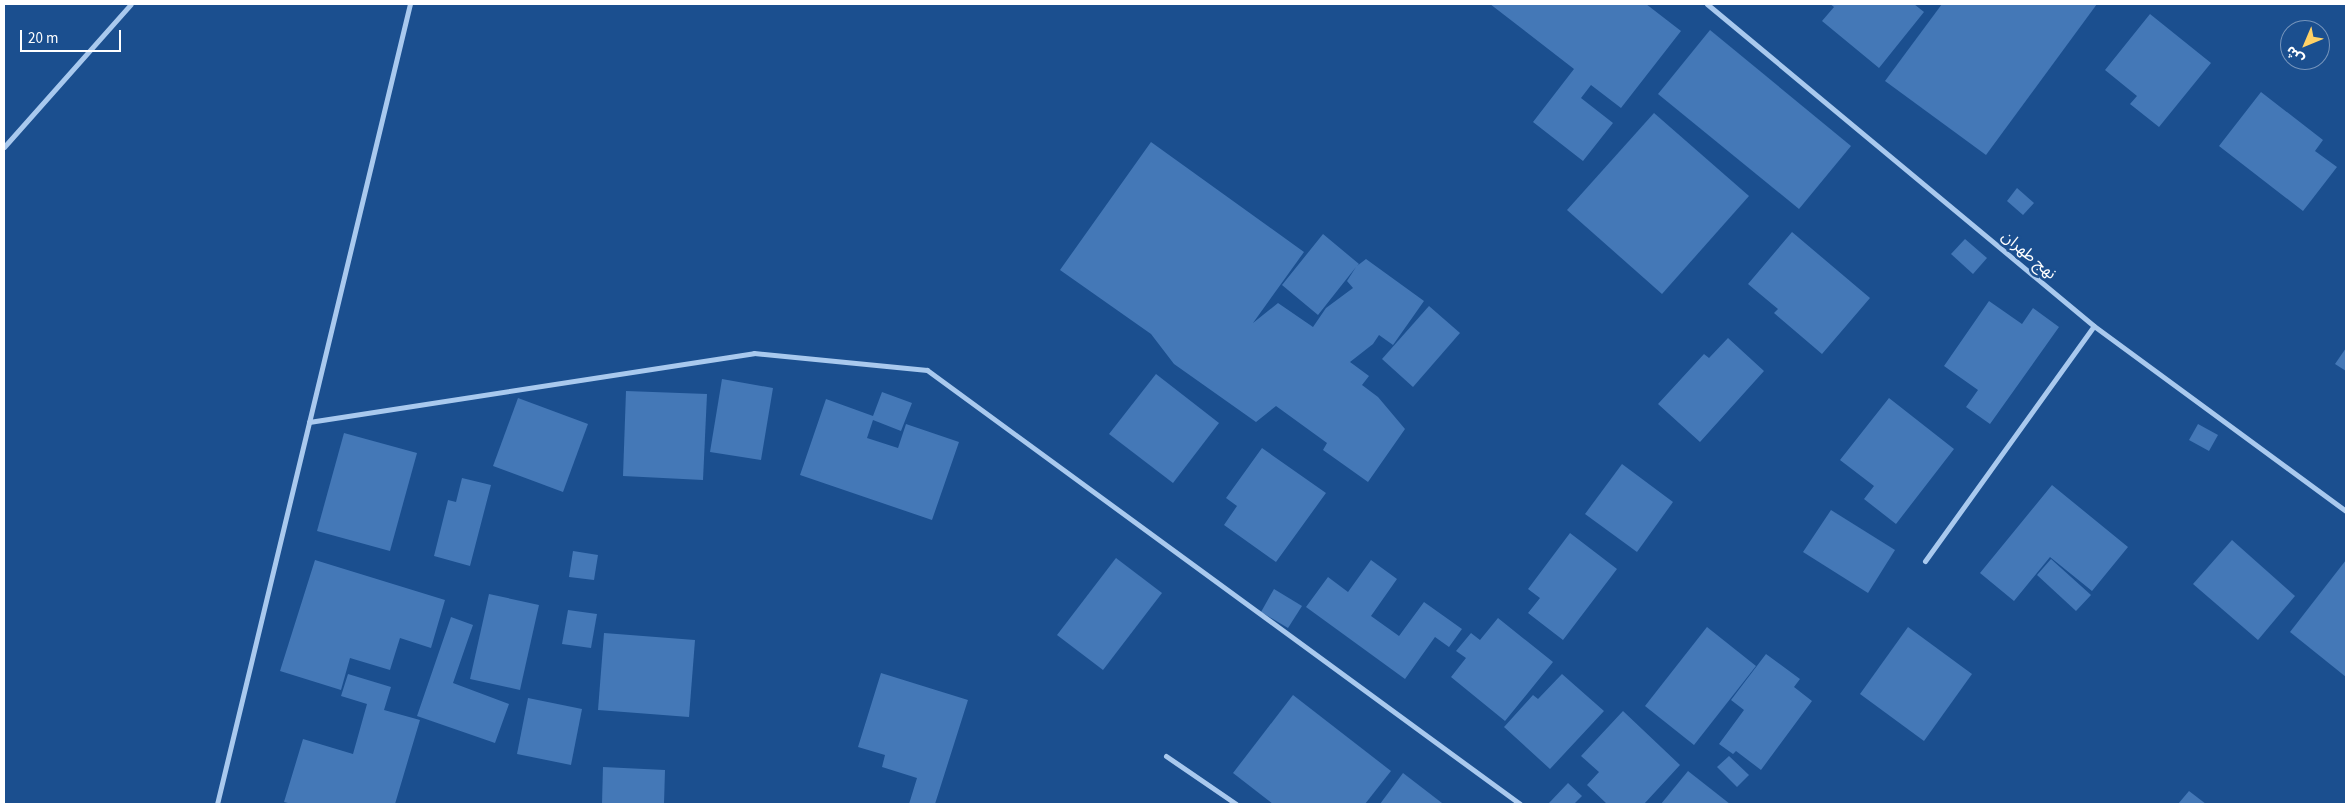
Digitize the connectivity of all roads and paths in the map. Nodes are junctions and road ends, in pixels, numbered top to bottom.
1 (131, 4) edge
2 (410, 4) edge
3 (1707, 4) edge
4 (4, 147) edge
5 (2094, 326) junction
6 (309, 422) junction
7 (2346, 511) edge
8 (1925, 561) dead end
9 (1166, 756) dead end
10 (217, 804) edge
11 (1236, 804) edge
12 (1520, 804) edge

1 - 4 street
2 - 6 street
3 - 5 street, نهج طهران
5 - 7 street, نهج طهران
5 - 8 street
6 - 10 street
6 - 12 street
9 - 11 street

